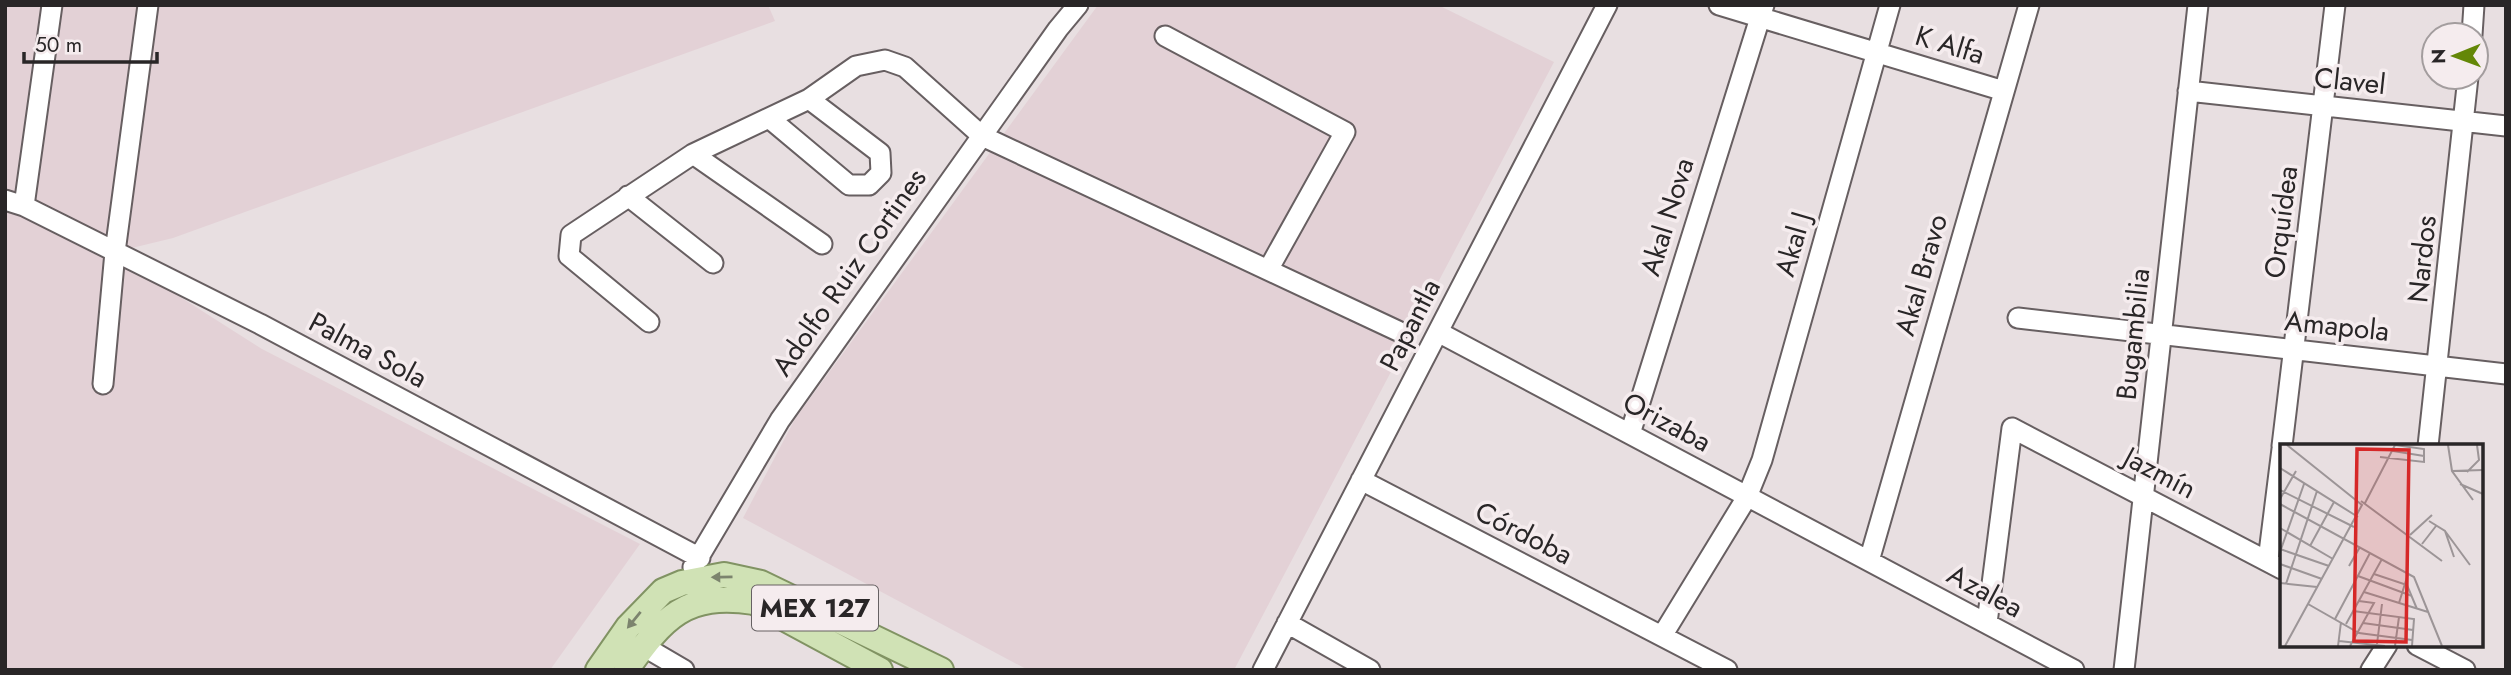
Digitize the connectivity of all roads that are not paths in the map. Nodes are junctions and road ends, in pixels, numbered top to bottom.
1 (52, 5) edge
2 (148, 5) edge
3 (1078, 5) edge
4 (1607, 5) edge
5 (1719, 5) edge
6 (1890, 5) edge
7 (2029, 5) edge
8 (2198, 5) edge
9 (2335, 5) edge
10 (1762, 11) edge
11 (1165, 36) dead end
12 (1876, 52) junction
13 (2004, 91) junction
14 (2188, 91) junction
15 (2467, 91) edge
16 (808, 99) junction
17 (2323, 107) junction
18 (769, 118) junction
19 (2464, 122) junction
20 (2506, 126) edge
21 (982, 136) junction
22 (693, 154) junction
23 (628, 196) junction
24 (5, 200) edge
25 (24, 206) junction
26 (822, 244) dead end
27 (115, 252) junction
28 (713, 263) dead end
29 (1268, 270) junction
30 (2018, 318) dead end
31 (649, 322) dead end
32 (1398, 331) dead end
33 (1438, 332) junction
34 (2161, 334) junction
35 (2294, 350) junction
36 (2439, 366) junction
37 (2506, 373) edge
38 (103, 384) dead end
39 (1630, 434) junction
40 (2282, 444) edge
41 (2428, 444) edge
42 (1361, 480) junction
43 (2280, 481) edge
44 (2143, 496) junction
45 (1747, 497) junction
46 (700, 558) junction
47 (1870, 561) junction
48 (2275, 565) edge
49 (682, 583) junction
50 (678, 609) junction
51 (1987, 623) junction
52 (1287, 624) junction
53 (1662, 636) junction
54 (643, 646) junction
55 (894, 646) junction
56 (2386, 647) edge
57 (2421, 647) edge
58 (598, 670) edge
59 (626, 670) edge
60 (684, 670) edge
61 (880, 670) edge
62 (941, 670) edge
63 (1263, 670) edge
64 (1370, 670) edge
65 (1727, 670) edge
66 (2074, 670) edge
67 (2124, 670) edge
68 (2371, 670) edge
69 (2465, 670) edge

1 - 25 street
2 - 27 street
3 - 21 street, Adolfo Ruiz Cortines
4 - 33 street, Papantla
5 - 10 street, K Alfa
6 - 12 street, Akal J
7 - 13 street, Akal Bravo
8 - 14 street, Bugambilia
9 - 17 street, Orquídea
10 - 12 street, K Alfa
10 - 39 street, Akal Nova
11 - 29 street
12 - 13 street, K Alfa
12 - 45 street, Akal J
13 - 47 street, Akal Bravo
14 - 17 street, Clavel
14 - 34 street, Bugambilia
15 - 19 street, Nardos
16 - 18 street
16 - 18 street
16 - 21 street
17 - 19 street, Clavel
17 - 35 street, Orquídea
18 - 22 street
19 - 20 street, Clavel
19 - 36 street, Nardos
21 - 29 street
21 - 46 street, Adolfo Ruiz Cortines
22 - 23 street
22 - 26 street
23 - 28 street
23 - 31 street
24 - 25 street, Palma Sola
25 - 27 street, Palma Sola
27 - 38 street
27 - 46 street, Palma Sola
29 - 32 street
30 - 34 street, Amapola
33 - 39 street, Orizaba
33 - 42 street, Papantla
34 - 35 street, Amapola
34 - 44 street, Bugambilia
35 - 36 street, Amapola
35 - 40 street, Orquídea
36 - 37 street, Amapola
36 - 41 street, Nardos
39 - 45 street, Orizaba
42 - 52 street, Papantla
42 - 53 street, Córdoba
43 - 48 street, Orquídea
44 - 48 street, Jazmín
44 - 51 street, Jazmín
44 - 67 street, Bugambilia
45 - 47 street, Orizaba
45 - 53 street, Akal J
46 - 49 street, Adolfo Ruiz Cortines
47 - 51 street, Azalea
49 - 50 street, Adolfo Ruiz Cortines
55 -> 49 main road, MEX 127
49 -> 58 main road, Adolfo Ruiz Cortines / MEX 127
50 - 54 main road, MEX 127
50 - 61 main road, MEX 127
51 - 66 street, Azalea
52 - 63 street, Papantla
52 - 64 street
53 - 65 street, Córdoba
54 - 59 main road, MEX 127
54 - 60 street
55 - 61 street
55 - 62 main road, MEX 127
56 - 68 street
57 - 69 street

